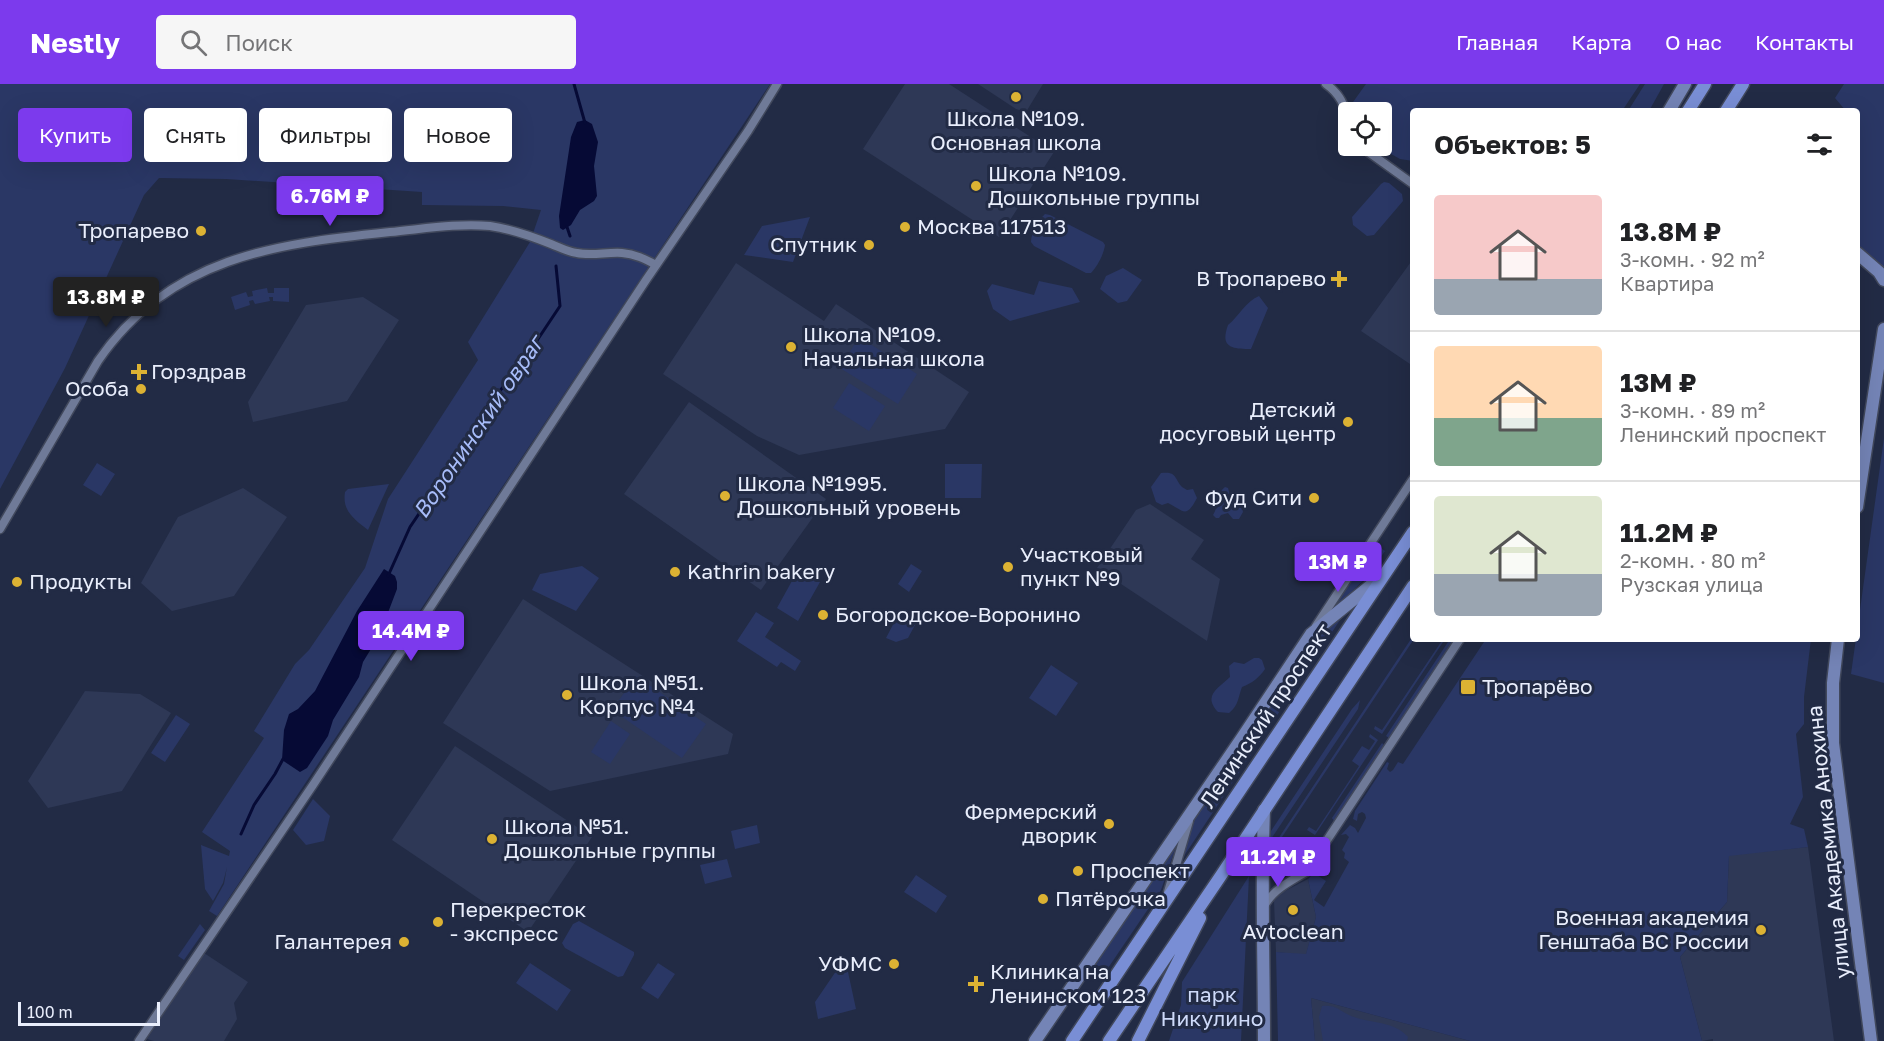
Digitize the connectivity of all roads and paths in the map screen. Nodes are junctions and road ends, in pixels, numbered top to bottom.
1 (777, 84) edge
2 (1326, 84) edge
3 (1685, 84) edge
4 (1705, 84) edge
5 (1743, 84) edge
6 (1343, 102) edge
7 (1671, 108) edge
8 (1690, 108) edge
9 (1728, 108) edge
10 (1374, 156) edge
11 (1410, 182) edge
12 (1860, 256) edge
13 (656, 265) junction
14 (1884, 280) edge
15 (1884, 329) edge
16 (1410, 484) edge
17 (1860, 487) edge
18 (0, 530) edge
19 (1410, 536) edge
20 (1385, 574) junction
21 (1410, 591) edge
22 (1311, 634) junction
23 (1458, 642) edge
24 (1838, 642) edge
25 (1192, 809) junction
26 (1264, 810) junction
27 (1222, 874) junction
28 (1165, 903) junction
29 (1264, 907) junction
30 (139, 1041) edge
31 (1035, 1041) edge
32 (1072, 1041) edge
33 (1109, 1041) edge
34 (1138, 1041) edge
35 (1264, 1041) edge
36 (1871, 1041) edge

1 - 13 street
2 - 6 street
3 - 7 street
4 - 8 main road
5 - 9 main road
10 - 11 street
12 - 14 street
13 - 18 street
13 - 30 street
15 - 17 street
16 - 22 street
19 - 20 main road, Ленинский проспект
20 - 22 street
20 - 28 main road, Ленинский проспект
21 - 26 main road
22 - 25 street
23 - 29 street
24 - 36 street, улица Академика Анохина
25 - 28 street
25 - 31 street
26 - 27 main road
26 - 29 street
27 - 33 main road
27 - 34 main road
28 - 32 main road, Ленинский проспект
29 - 35 street

